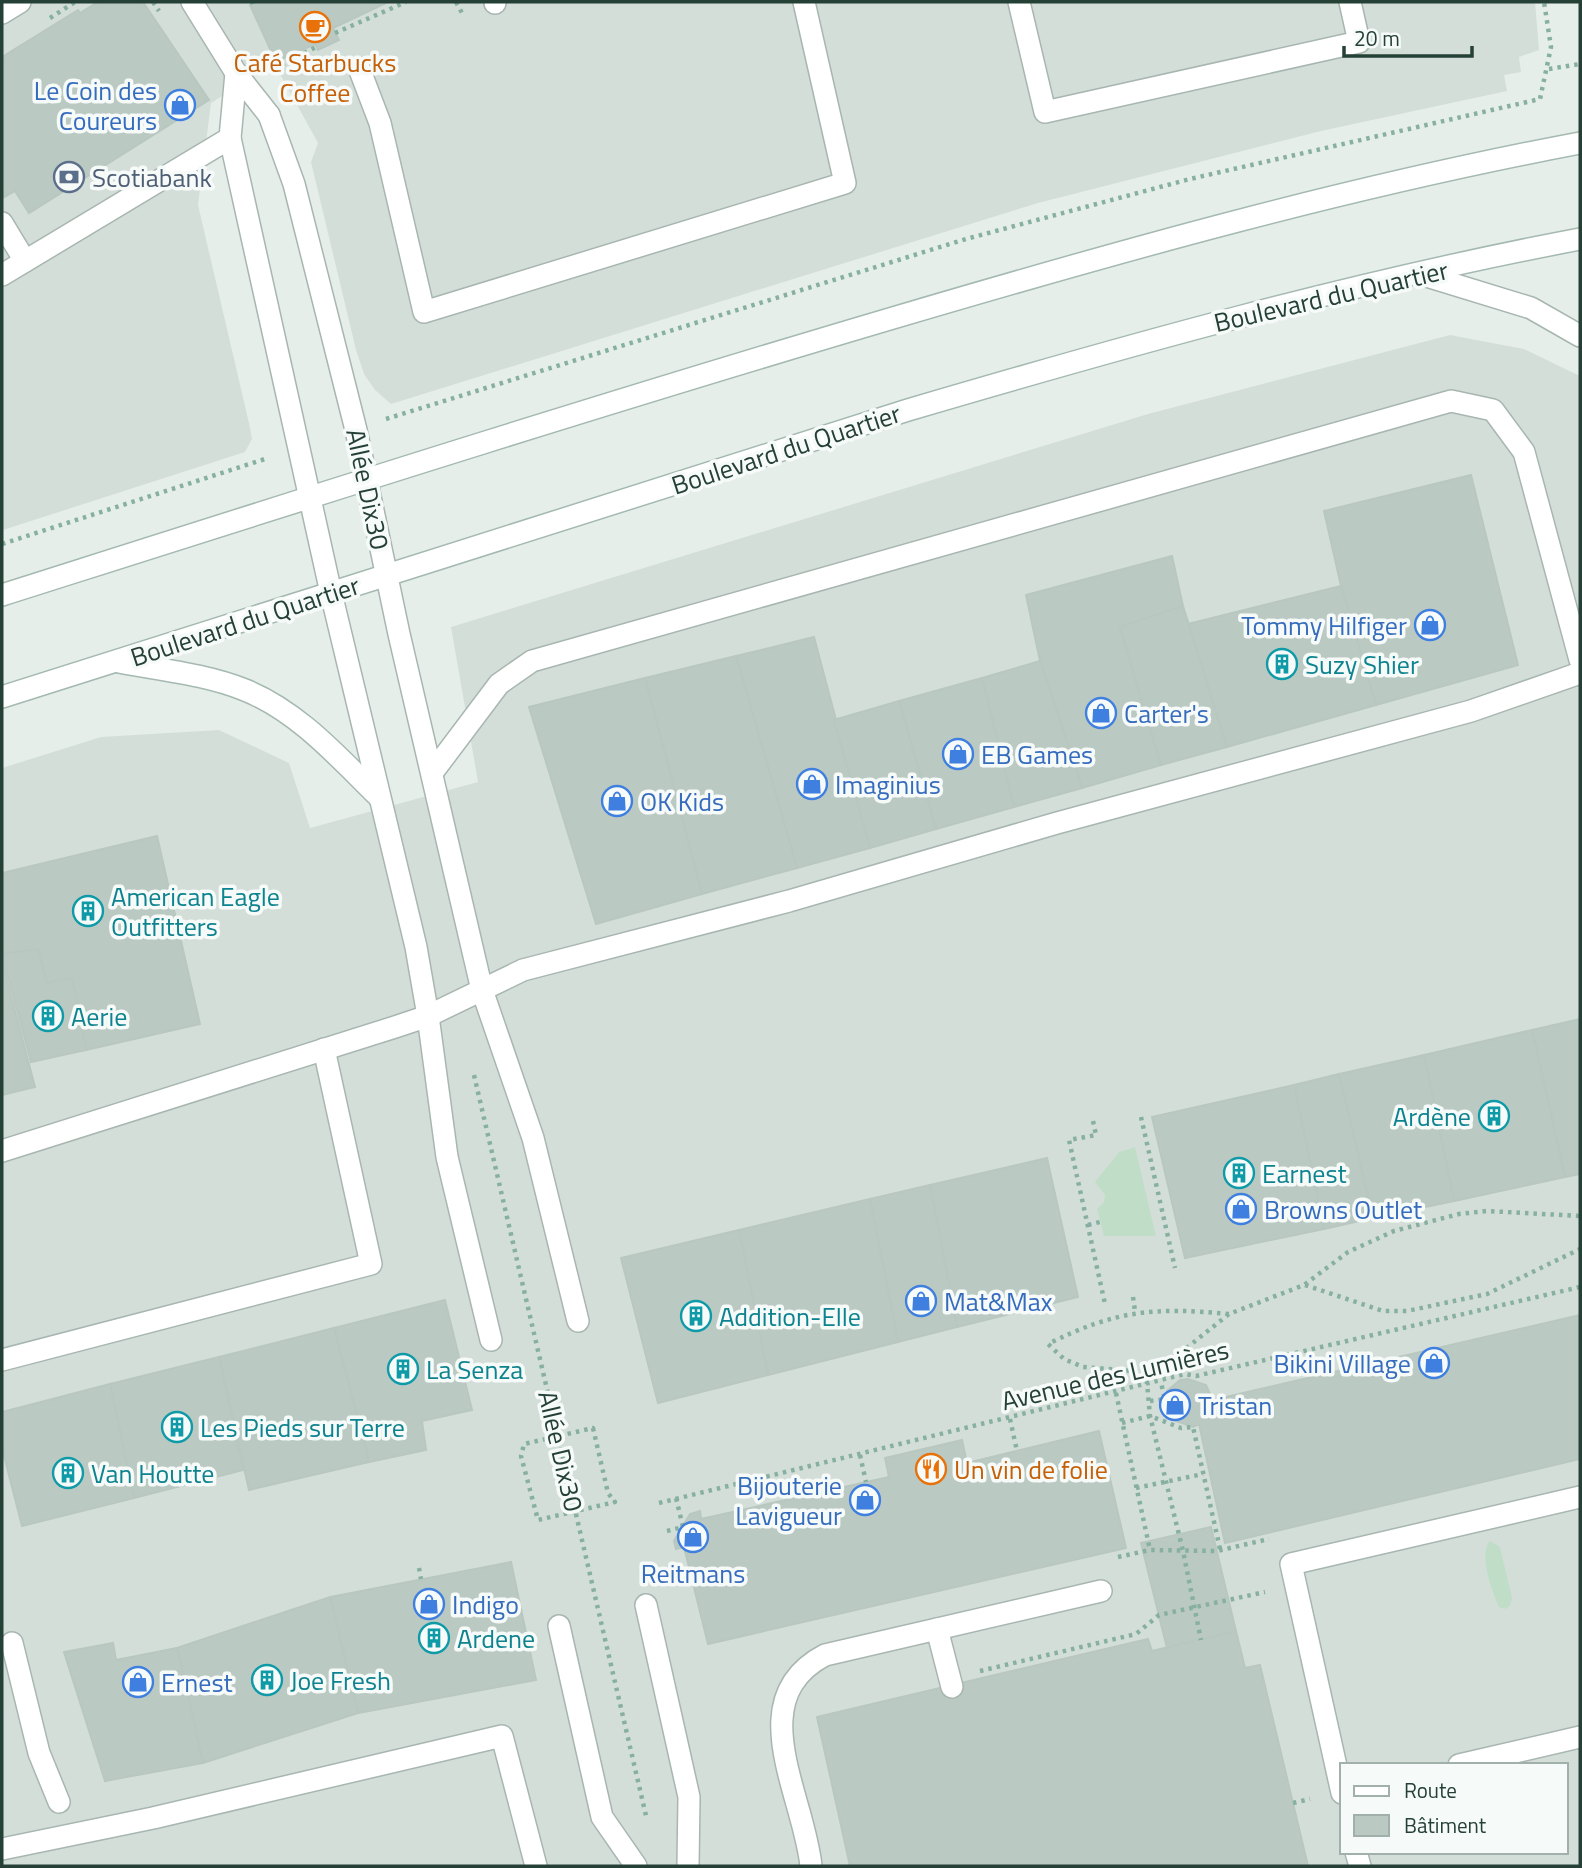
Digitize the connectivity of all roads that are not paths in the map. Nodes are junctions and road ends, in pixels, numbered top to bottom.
1 (20, 2) edge
2 (192, 2) edge
3 (804, 2) edge
4 (1019, 2) edge
5 (1350, 2) edge
6 (2, 13) edge
7 (359, 68) dead end
8 (236, 73) junction
9 (230, 138) junction
10 (1580, 143) edge
11 (2, 223) edge
12 (1580, 239) edge
13 (25, 261) junction
14 (1420, 274) junction
15 (2, 275) edge
16 (1580, 336) edge
17 (368, 481) junction
18 (310, 499) junction
19 (386, 575) junction
20 (331, 593) junction
21 (2, 595) edge
22 (1580, 660) edge
23 (117, 662) junction
24 (1580, 673) edge
25 (2, 697) edge
26 (432, 773) junction
27 (378, 796) junction
28 (482, 990) junction
29 (428, 1016) junction
30 (324, 1049) junction
31 (2, 1151) edge
32 (578, 1321) dead end
33 (491, 1340) dead end
34 (2, 1360) edge
35 (1580, 1497) edge
36 (1101, 1591) dead end
37 (646, 1605) dead end
38 (559, 1626) dead end
39 (937, 1629) junction
40 (12, 1643) dead end
41 (952, 1687) dead end
42 (1580, 1737) edge
43 (1468, 1763) edge
44 (1340, 1783) edge
45 (59, 1802) dead end
46 (2, 1849) edge
47 (536, 1866) edge
48 (636, 1866) edge
49 (688, 1866) edge
50 (811, 1866) edge

1 - 6 main road
2 - 8 main road, Allée Dix30
3 - 7 main road
4 - 5 main road
8 - 9 main road
8 - 17 main road, Allée Dix30
9 - 13 main road
9 - 18 main road
10 - 17 main road
11 - 13 main road
12 - 14 main road, Boulevard du Quartier
13 - 15 main road
14 - 16 main road
14 - 19 main road, Boulevard du Quartier
17 - 18 main road
17 - 19 main road, Allée Dix30
18 - 20 main road
18 - 21 main road
19 - 20 main road, Boulevard du Quartier
19 - 26 main road, Allée Dix30
20 - 23 main road, Boulevard du Quartier
20 - 27 main road
22 - 26 main road
23 - 25 main road, Boulevard du Quartier
23 - 27 main road
24 - 28 main road
26 - 28 main road, Allée Dix30
27 - 29 main road
28 - 29 main road
28 - 32 main road, Allée Dix30
29 - 30 main road
29 - 33 main road
30 - 31 main road
30 - 34 main road
35 - 44 main road
36 - 39 main road
37 - 49 main road
38 - 48 main road
39 - 41 main road
39 - 50 main road
40 - 45 main road
42 - 43 main road
46 - 47 main road

